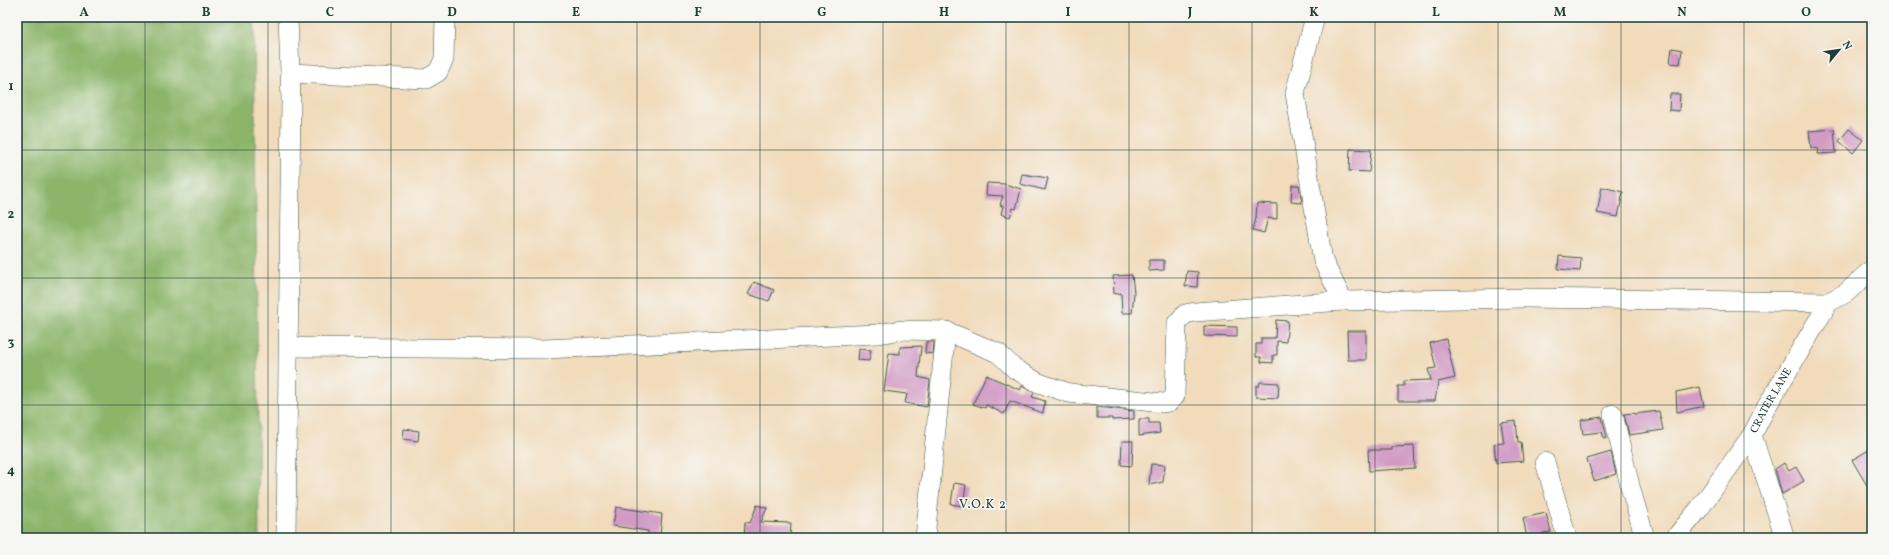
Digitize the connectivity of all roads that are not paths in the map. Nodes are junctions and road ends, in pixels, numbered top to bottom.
1 (288, 17) edge
2 (445, 17) edge
3 (1315, 17) edge
4 (290, 73) junction
5 (1872, 269) edge
6 (1343, 302) junction
7 (1829, 302) junction
8 (946, 331) junction
9 (289, 347) junction
10 (1613, 414) dead end
11 (1752, 435) junction
12 (1545, 462) dead end
13 (286, 538) edge
14 (925, 538) edge
15 (1567, 538) edge
16 (1645, 538) edge
17 (1675, 538) edge
18 (1784, 538) edge

1 - 4 street
2 - 4 street
3 - 6 street
4 - 9 street
5 - 7 street
6 - 7 street
6 - 8 street
7 - 11 street, CRATER LANE
8 - 9 street
8 - 14 street
9 - 13 street
10 - 16 street
11 - 17 street, CRATER LANE
11 - 18 street
12 - 15 street

